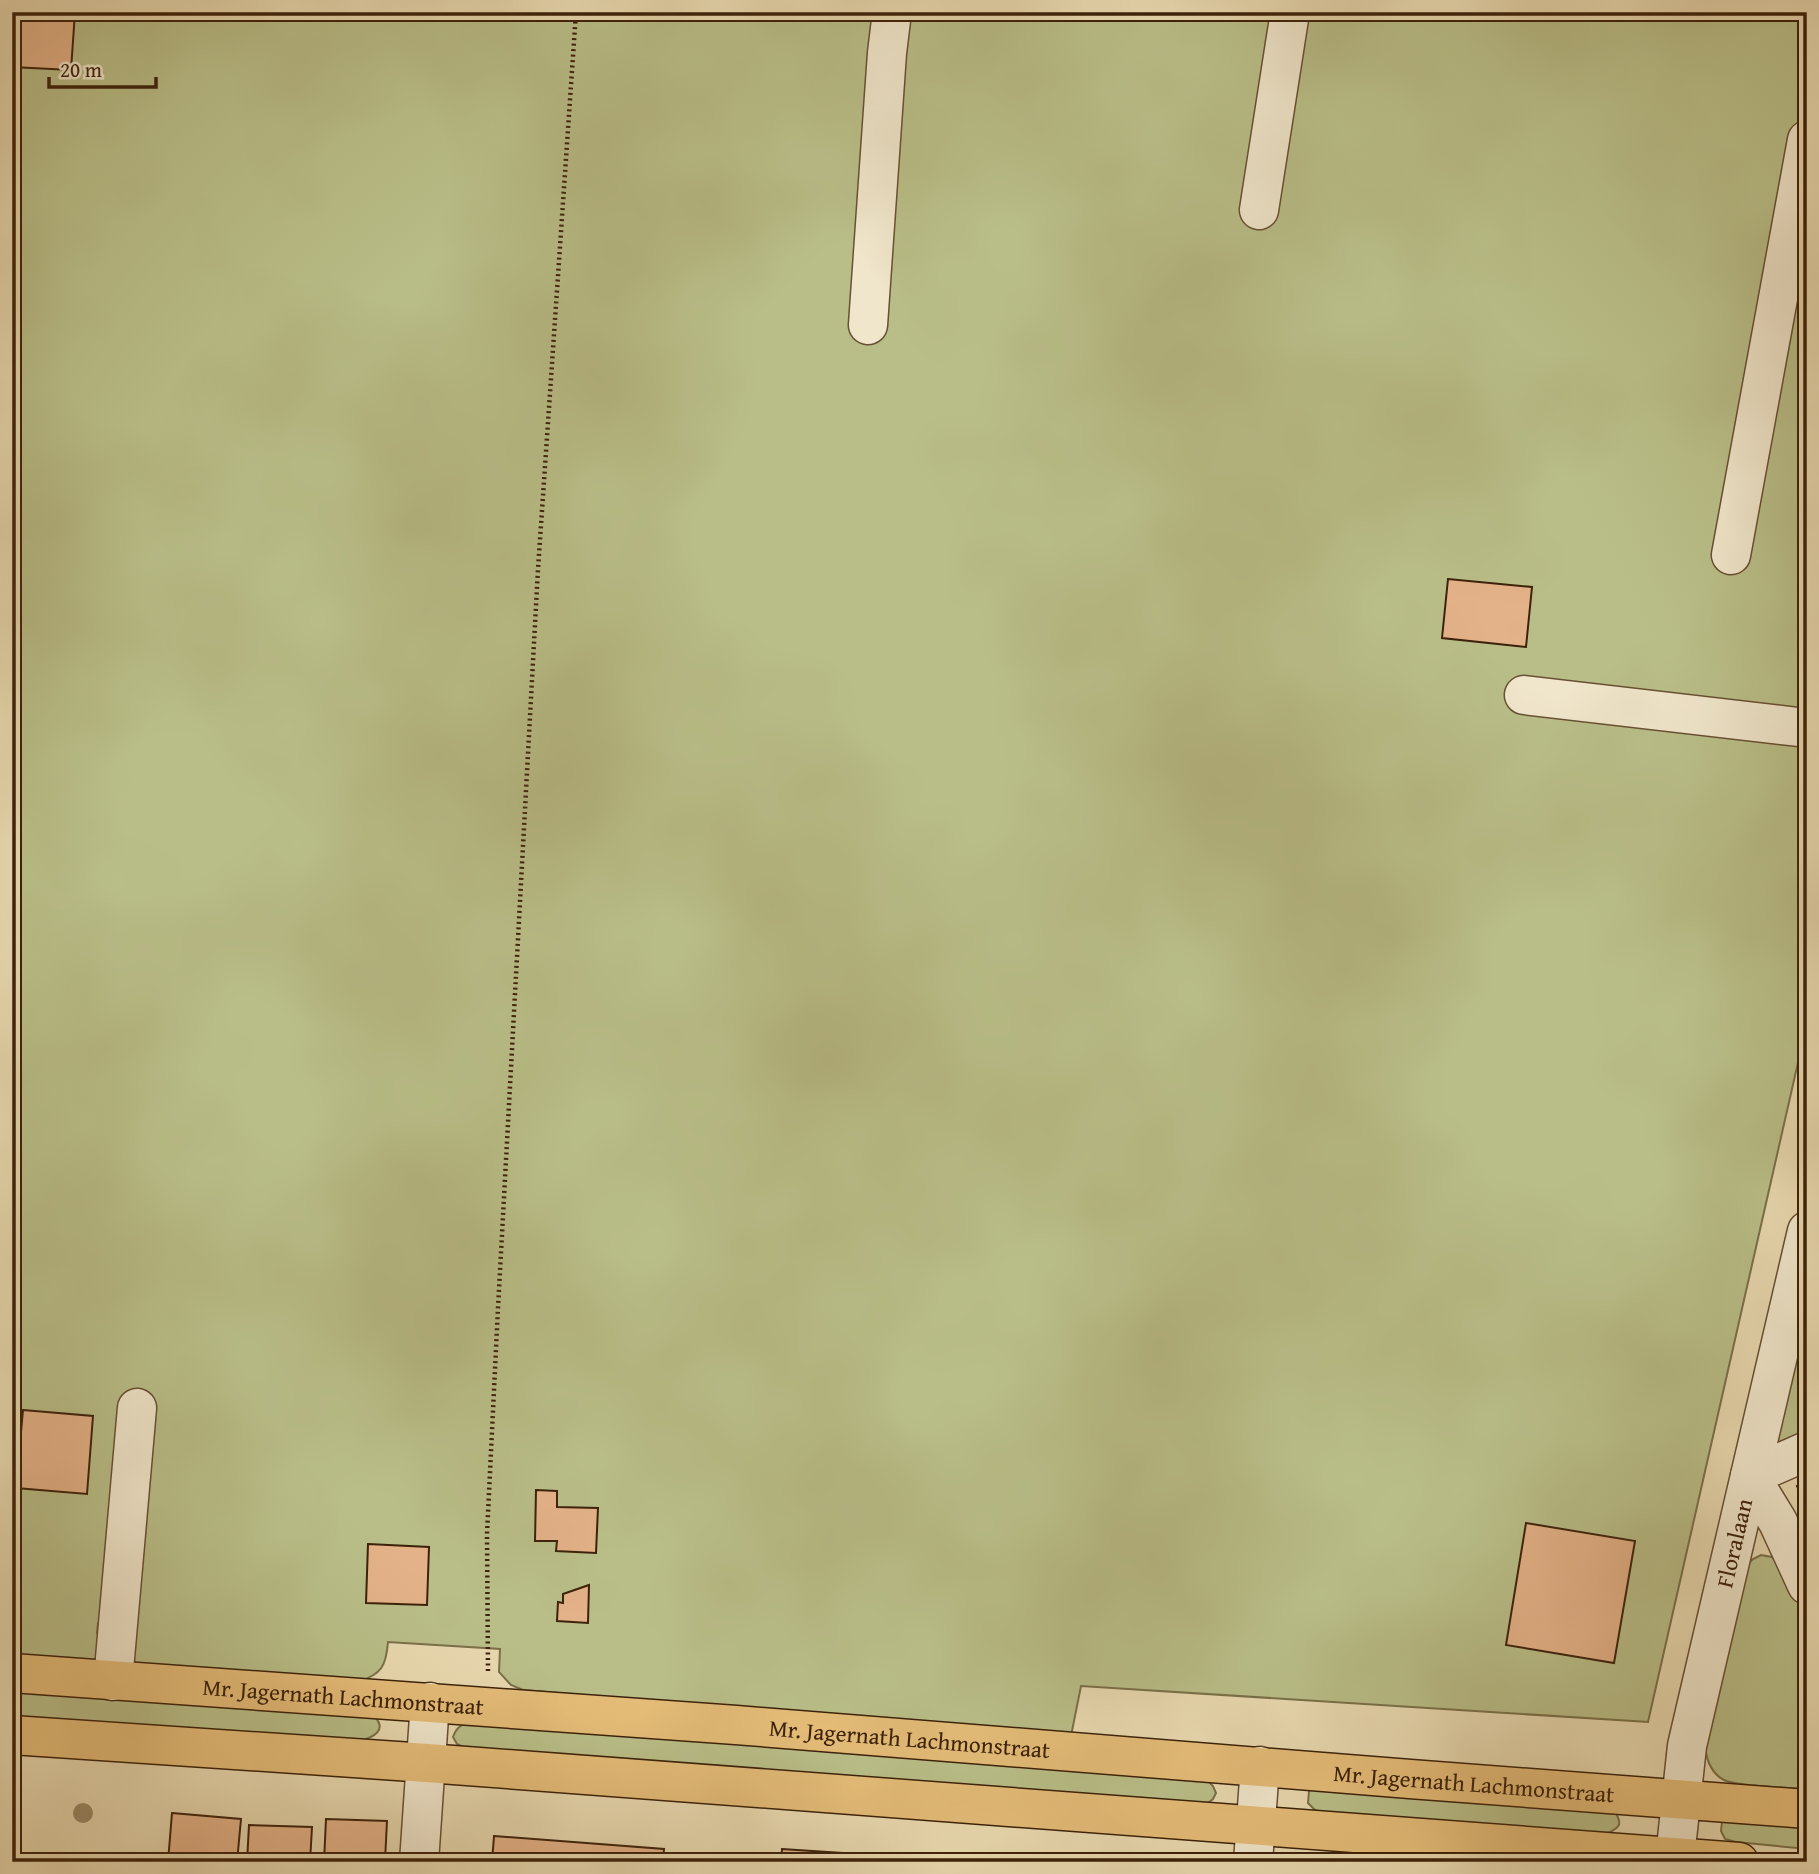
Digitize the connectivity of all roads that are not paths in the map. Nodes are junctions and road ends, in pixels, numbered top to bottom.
1 (892, 12) edge
2 (1290, 12) edge
3 (1807, 140) edge
4 (1259, 210) dead end
5 (868, 325) dead end
6 (1731, 555) dead end
7 (1524, 695) dead end
8 (1807, 728) edge
9 (1807, 1231) edge
10 (1802, 1269) edge
11 (137, 1408) dead end
12 (1807, 1451) edge
13 (1750, 1476) junction
14 (1807, 1585) edge
15 (12, 1673) edge
16 (113, 1681) junction
17 (430, 1702) junction
18 (12, 1735) edge
19 (427, 1763) junction
20 (1260, 1766) junction
21 (1680, 1799) junction
22 (1807, 1809) edge
23 (1254, 1844) edge
24 (1516, 1853) edge
25 (1675, 1857) junction
26 (1625, 1858) edge
27 (419, 1862) edge
28 (1739, 1862) edge

1 - 5 street
2 - 4 street
3 - 6 street
7 - 8 street
9 - 10 street, Floralaan
10 - 13 street, Floralaan
11 - 16 street
12 - 13 street
13 - 14 street
13 - 21 street, Floralaan
15 - 16 main road, Mr. Jagernath Lachmonstraat
16 - 17 main road, Mr. Jagernath Lachmonstraat
17 - 19 street
17 - 20 main road, Mr. Jagernath Lachmonstraat
18 - 19 main road
19 - 23 main road
19 - 27 street
20 - 21 main road, Mr. Jagernath Lachmonstraat
20 - 23 street
21 - 22 main road, Mr. Jagernath Lachmonstraat
21 - 25 street, Floralaan
23 - 24 main road
24 - 26 main road
25 - 26 main road
25 - 28 main road

